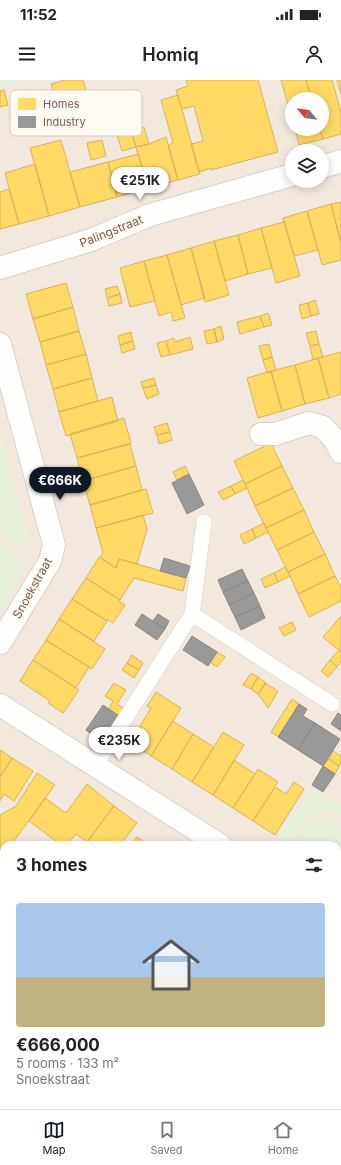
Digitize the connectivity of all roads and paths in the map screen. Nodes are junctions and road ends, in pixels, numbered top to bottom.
1 (341, 161) edge
2 (329, 165) edge
3 (285, 177) edge
4 (0, 268) edge
5 (0, 344) edge
6 (261, 434) dead end
7 (339, 443) edge
8 (204, 522) dead end
9 (192, 614) junction
10 (0, 643) edge
11 (332, 704) dead end
12 (0, 705) edge
13 (95, 766) junction
14 (214, 841) edge

1 - 2 street
3 - 4 street, Palingstraat
5 - 10 street, Snoekstraat
6 - 7 street
8 - 9 lane
9 - 11 lane
9 - 13 lane
12 - 13 street
13 - 14 street

